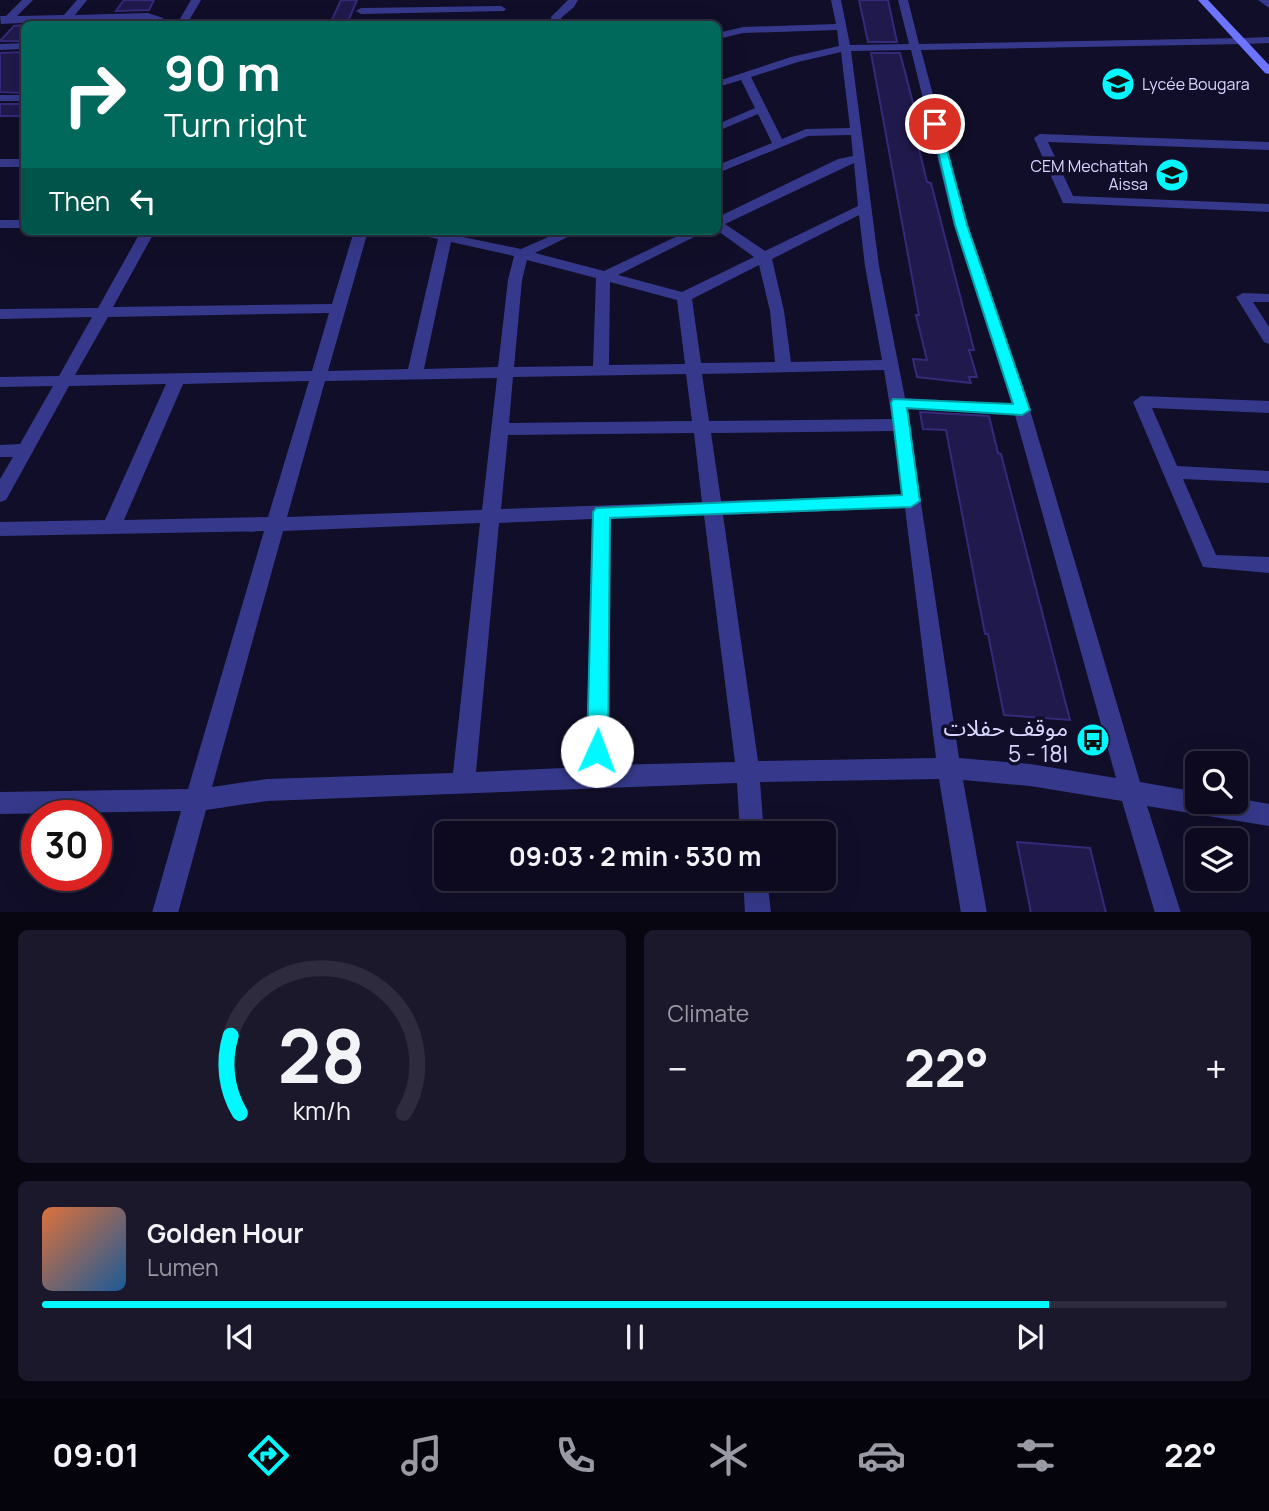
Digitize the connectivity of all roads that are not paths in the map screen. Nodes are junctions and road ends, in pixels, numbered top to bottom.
1 (18, 0) edge
2 (28, 0) edge
3 (82, 0) edge
4 (196, 0) edge
5 (573, 0) edge
6 (836, 0) edge
7 (903, 0) edge
8 (1203, 0) edge
9 (1217, 0) edge
10 (1263, 0) edge
11 (501, 4) edge
12 (363, 5) edge
13 (1269, 5) edge
14 (4, 19) edge
15 (64, 21) edge
16 (156, 21) edge
17 (183, 21) edge
18 (557, 21) edge
19 (839, 27) junction
20 (0, 28) edge
21 (721, 35) edge
22 (1259, 46) edge
23 (0, 47) edge
24 (21, 47) edge
25 (843, 51) junction
26 (916, 51) junction
27 (1269, 71) edge
28 (744, 74) junction
29 (721, 83) edge
30 (0, 98) edge
31 (21, 98) edge
32 (761, 109) junction
33 (721, 127) edge
34 (856, 131) junction
35 (778, 143) junction
36 (1269, 146) edge
37 (859, 158) junction
38 (0, 163) edge
39 (21, 163) edge
40 (721, 168) edge
41 (866, 207) junction
42 (1269, 208) edge
43 (721, 222) edge
44 (0, 224) edge
45 (21, 224) edge
46 (721, 226) edge
47 (146, 235) edge
48 (360, 235) edge
49 (452, 235) edge
50 (456, 235) edge
51 (564, 235) edge
52 (691, 235) edge
53 (522, 254) junction
54 (764, 257) junction
55 (603, 277) junction
56 (684, 297) junction
57 (1269, 298) edge
58 (337, 308) junction
59 (102, 312) junction
60 (0, 314) edge
61 (1269, 339) edge
62 (892, 365) junction
63 (784, 367) junction
64 (694, 369) junction
65 (601, 370) junction
66 (415, 372) junction
67 (504, 372) junction
68 (320, 376) junction
69 (177, 378) junction
70 (64, 380) junction
71 (0, 382) edge
72 (898, 403) junction
73 (1269, 407) edge
74 (1022, 410) junction
75 (901, 425) junction
76 (701, 427) junction
77 (499, 429) junction
78 (25, 450) junction
79 (0, 451) edge
80 (1171, 472) junction
81 (1269, 477) edge
82 (0, 495) edge
83 (911, 501) junction
84 (712, 508) junction
85 (601, 512) junction
86 (490, 516) junction
87 (274, 524) junction
88 (111, 527) junction
89 (0, 529) edge
90 (1269, 565) edge
91 (949, 768) junction
92 (748, 771) junction
93 (597, 776) junction
94 (463, 783) junction
95 (1133, 792) junction
96 (198, 800) junction
97 (0, 803) edge
98 (1269, 815) edge
99 (751, 821) edge
100 (756, 891) edge
101 (165, 912) edge
102 (758, 912) edge
103 (974, 912) edge
104 (1168, 912) edge

1 - 14 street
2 - 14 street
3 - 15 street
4 - 17 street
5 - 18 street
6 - 19 street
7 - 26 street
8 - 22 main road
9 - 22 main road
10 - 13 street
11 - 12 street
14 - 15 street
14 - 20 street
15 - 16 street
19 - 21 street
19 - 25 street
22 - 26 street
22 - 27 main road
23 - 24 street
25 - 26 street
25 - 28 street
25 - 34 street
26 - 74 street
28 - 29 street
28 - 32 street
30 - 31 street
32 - 33 street
32 - 35 street
34 - 35 street
34 - 37 street
35 - 40 street
36 - 42 street
37 - 41 street
37 - 43 street
38 - 39 street
41 - 54 street
41 - 62 street
44 - 45 street
46 - 54 street
47 - 59 street
48 - 58 street
49 - 66 street
50 - 53 street
51 - 53 street
52 - 55 street
53 - 55 street
53 - 67 street
54 - 56 street
54 - 63 street
55 - 56 street
55 - 65 street
56 - 64 street
57 - 61 street
58 - 59 street
58 - 68 street
59 - 60 street
59 - 70 street
62 - 63 street
62 - 72 street
63 - 64 street
64 - 65 street
64 - 76 street
65 - 67 street
66 - 67 street
66 - 68 street
67 - 77 street
68 - 69 street
68 - 87 street
69 - 70 street
69 - 88 street
70 - 71 street
70 - 78 street
72 - 74 street
72 - 75 street
73 - 80 street
74 - 95 street
75 - 76 street
75 - 83 street
76 - 77 street
76 - 84 street
77 - 86 street
78 - 79 street
78 - 82 street
80 - 81 street
80 - 90 street
83 - 84 street
83 - 91 street
84 - 85 street
84 - 92 street
85 - 86 street
85 - 93 street
86 - 87 street
86 - 94 street
87 - 88 street
87 - 96 street
88 - 89 street
91 - 92 street
91 - 95 street
91 - 103 street
92 - 93 street
92 - 99 street
93 - 94 street
94 - 96 street
95 - 98 street
95 - 104 street
96 - 97 street
96 - 101 street
100 - 102 street

